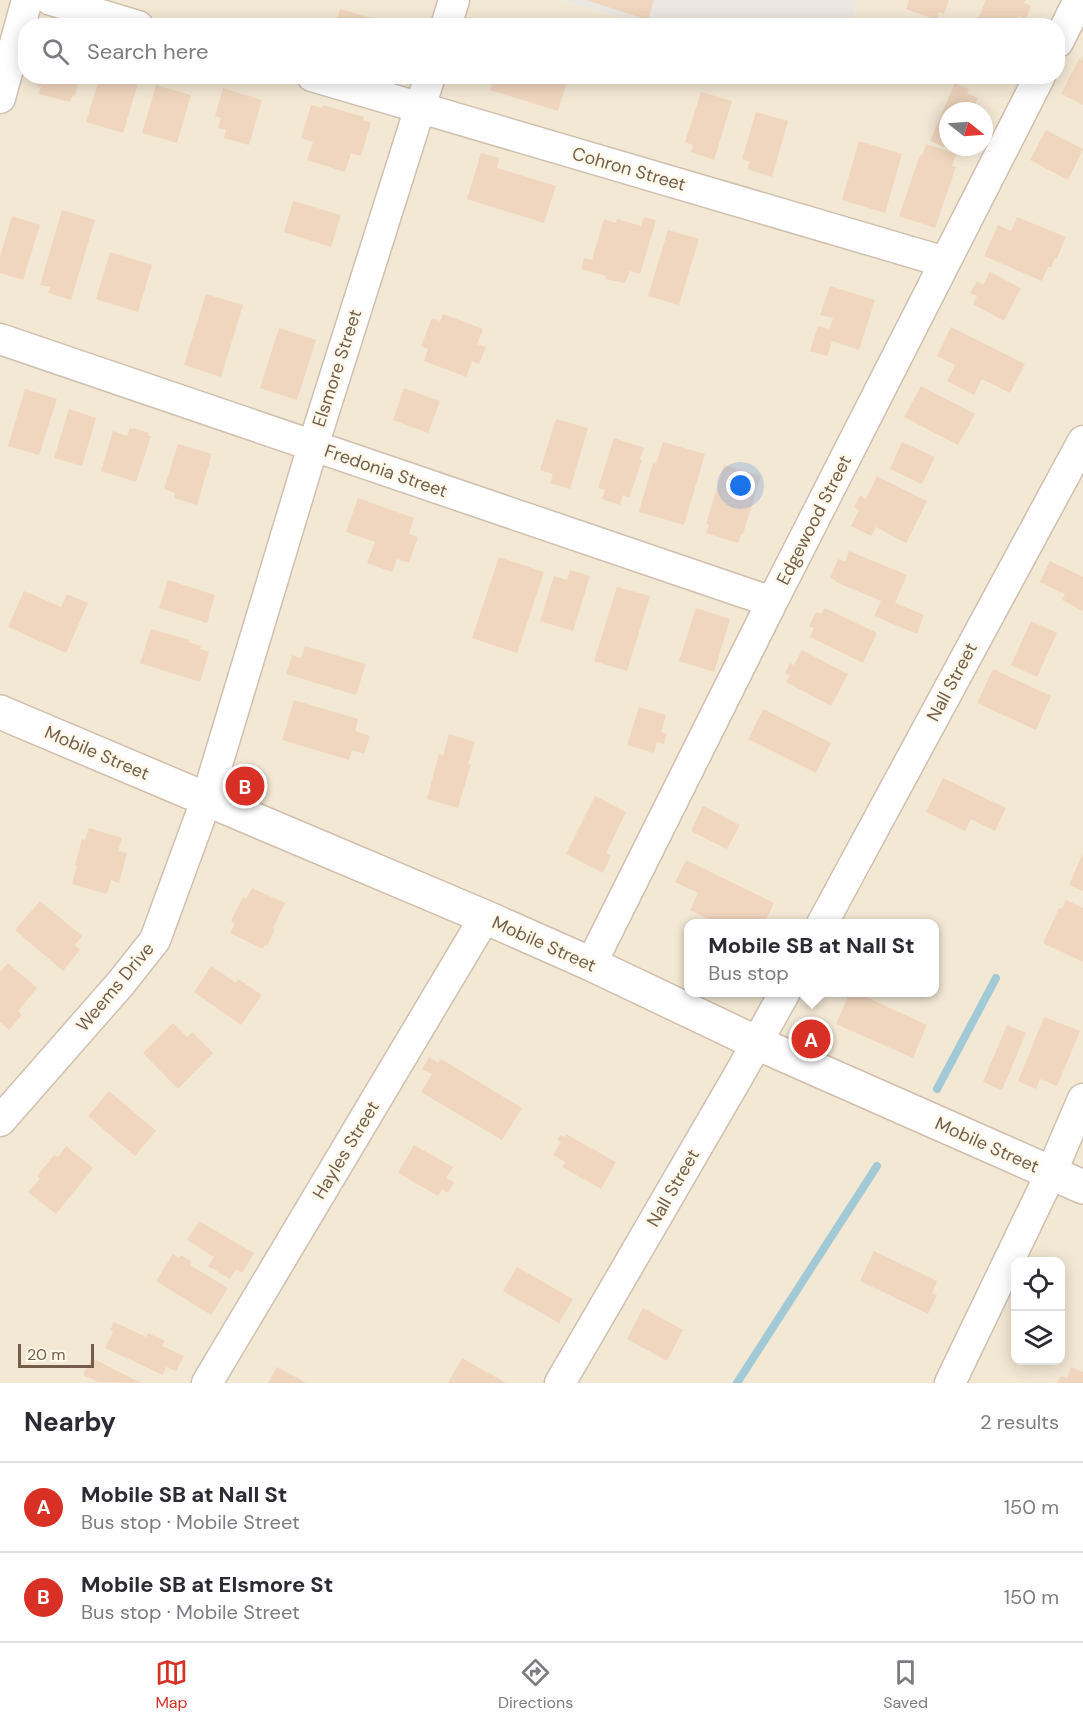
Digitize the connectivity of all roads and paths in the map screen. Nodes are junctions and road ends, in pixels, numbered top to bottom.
1 (27, 0) edge
2 (51, 0) edge
3 (454, 0) edge
4 (1079, 0) edge
5 (22, 18) edge
6 (111, 18) edge
7 (448, 18) edge
8 (1065, 28) edge
9 (18, 33) edge
10 (339, 84) edge
11 (428, 84) edge
12 (1036, 84) edge
13 (0, 98) edge
14 (420, 108) junction
15 (945, 262) junction
16 (0, 339) edge
17 (1083, 441) edge
18 (313, 446) junction
19 (772, 602) junction
20 (0, 712) edge
21 (207, 798) junction
22 (485, 917) junction
23 (825, 919) edge
24 (591, 964) junction
25 (782, 997) edge
26 (757, 1043) junction
27 (1083, 1099) edge
28 (0, 1121) edge
29 (1051, 1173) junction
30 (1083, 1187) edge
31 (207, 1383) edge
32 (560, 1383) edge
33 (950, 1383) edge

1 - 5 street
2 - 6 street
3 - 7 street
4 - 8 street
9 - 13 street
10 - 14 street, Cohron Street
11 - 14 street, Elsmore Street
12 - 15 street, Edgewood Street
14 - 15 street, Cohron Street
14 - 18 street, Elsmore Street
15 - 19 street, Edgewood Street
16 - 18 street, Fredonia Street
17 - 23 street, Nall Street
18 - 19 street, Fredonia Street
18 - 21 street, Elsmore Street
19 - 24 street, Edgewood Street
20 - 21 street, Mobile Street
21 - 22 street, Mobile Street
21 - 28 street, Weems Drive
22 - 24 street, Mobile Street
22 - 31 street, Hayles Street
24 - 26 street, Mobile Street
25 - 26 street, Nall Street
26 - 29 street, Mobile Street
26 - 32 street, Nall Street
27 - 29 street
29 - 30 street, Mobile Street
29 - 33 street

